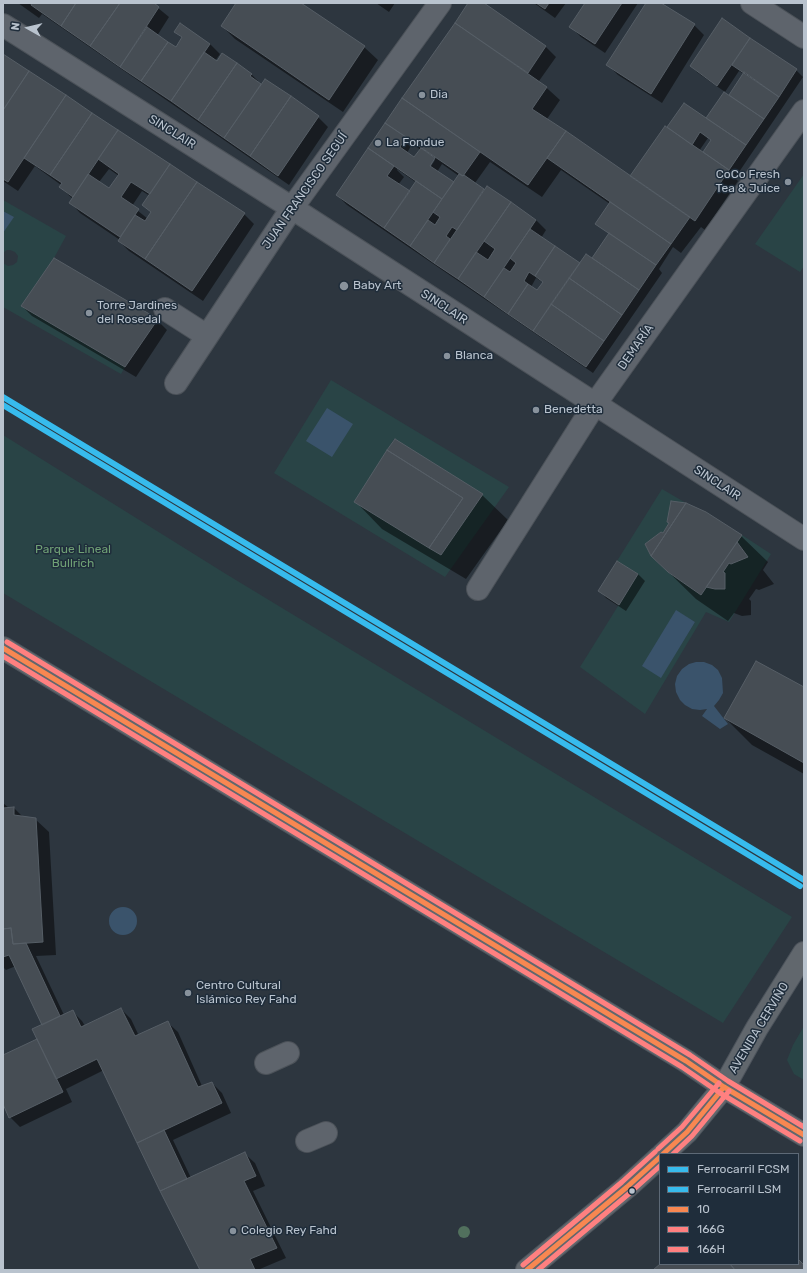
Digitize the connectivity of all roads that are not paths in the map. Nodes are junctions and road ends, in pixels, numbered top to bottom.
1 (440, 3) edge
2 (752, 3) edge
3 (3, 25) edge
4 (804, 37) edge
5 (804, 111) edge
6 (292, 208) junction
7 (165, 309) dead end
8 (207, 336) junction
9 (176, 383) dead end
10 (595, 404) junction
11 (804, 539) edge
12 (478, 589) dead end
13 (3, 648) edge
14 (804, 952) edge
15 (288, 1053) dead end
16 (266, 1063) dead end
17 (724, 1087) junction
18 (804, 1135) edge
19 (664, 1153) edge
20 (659, 1158) edge
21 (527, 1270) edge

1 - 6 street, JUAN FRANCISCO SEGUÍ
2 - 4 street
3 - 6 street, SINCLAIR
5 - 10 street, DEMARÍA
6 - 8 street, JUAN FRANCISCO SEGUÍ
6 - 10 street, SINCLAIR
7 - 8 street
8 - 9 street, JUAN FRANCISCO SEGUÍ
10 - 11 street, SINCLAIR
10 - 12 street, DEMARÍA
13 - 17 main road
14 - 17 main road, AVENIDA CERVIÑO
15 - 16 street
17 - 18 main road
17 - 19 main road, AVENIDA CERVIÑO
20 - 21 main road

